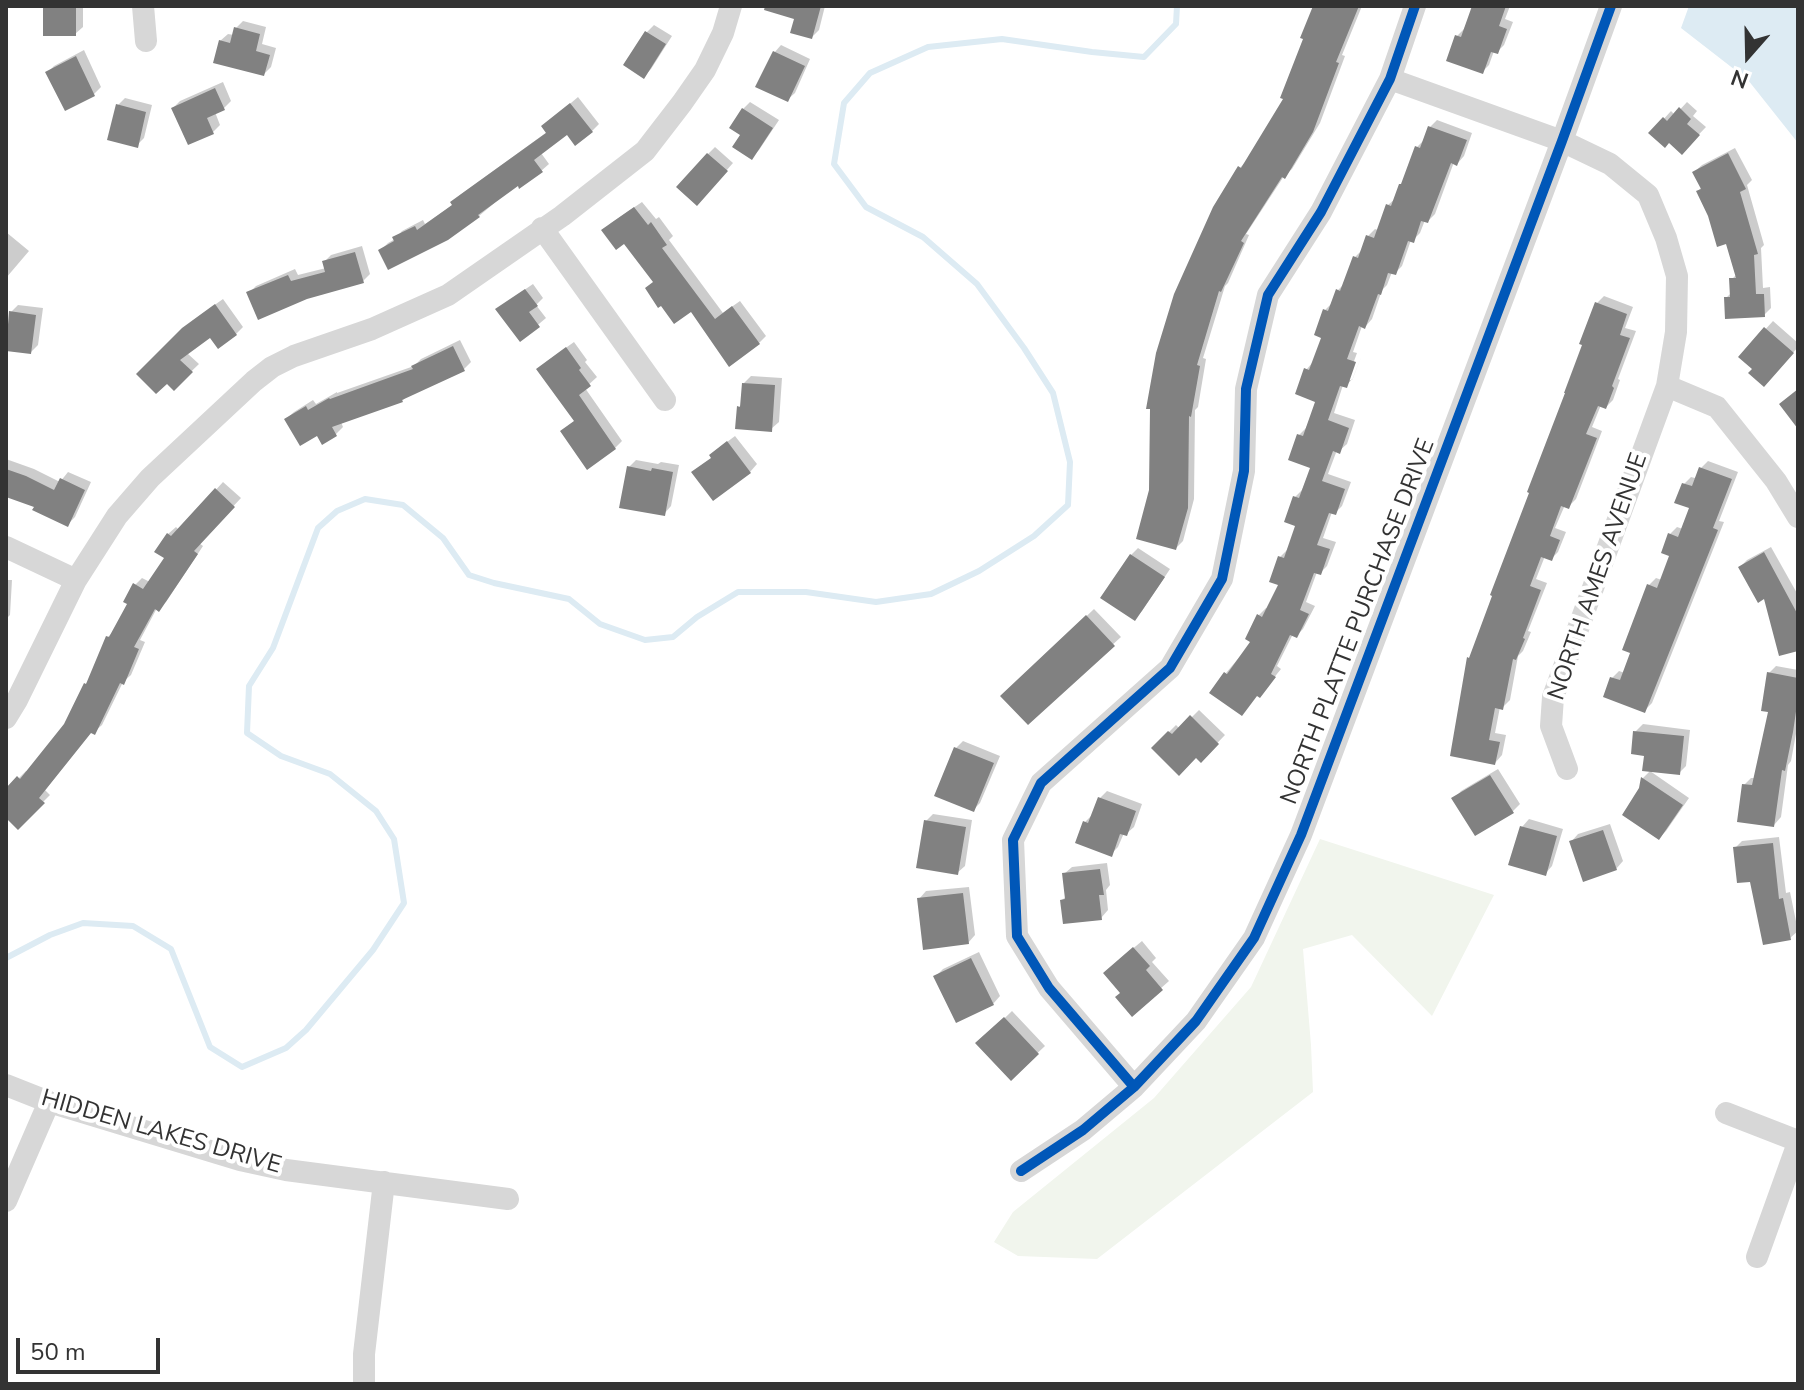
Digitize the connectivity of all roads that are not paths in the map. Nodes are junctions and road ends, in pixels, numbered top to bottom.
1 (143, 6) edge
2 (731, 6) edge
3 (1415, 6) edge
4 (1611, 6) edge
5 (146, 41) dead end
6 (1390, 79) junction
7 (1562, 141) junction
8 (542, 228) junction
9 (1667, 386) junction
10 (665, 400) dead end
11 (1798, 517) edge
12 (6, 547) edge
13 (76, 580) junction
14 (6, 718) edge
15 (1567, 769) dead end
16 (6, 1085) edge
17 (1134, 1087) junction
18 (49, 1102) junction
19 (1726, 1113) dead end
20 (1798, 1142) edge
21 (1021, 1171) dead end
22 (384, 1182) junction
23 (508, 1199) dead end
24 (6, 1201) edge
25 (1757, 1257) dead end
26 (364, 1384) edge

1 - 5 street
2 - 8 street
3 - 6 street
4 - 7 street, NORTH PLATTE PURCHASE DRIVE
6 - 7 street, NORTH AMES AVENUE
6 - 17 street
7 - 9 street, NORTH AMES AVENUE
7 - 17 street, NORTH PLATTE PURCHASE DRIVE
8 - 10 street
8 - 13 street
9 - 11 street
9 - 15 street, NORTH AMES AVENUE
12 - 13 street
13 - 14 street
16 - 18 street, HIDDEN LAKES DRIVE
17 - 21 street, NORTH PLATTE PURCHASE DRIVE
18 - 22 street, HIDDEN LAKES DRIVE
18 - 24 street
19 - 20 street
20 - 25 street
22 - 23 street, HIDDEN LAKES DRIVE
22 - 26 street

